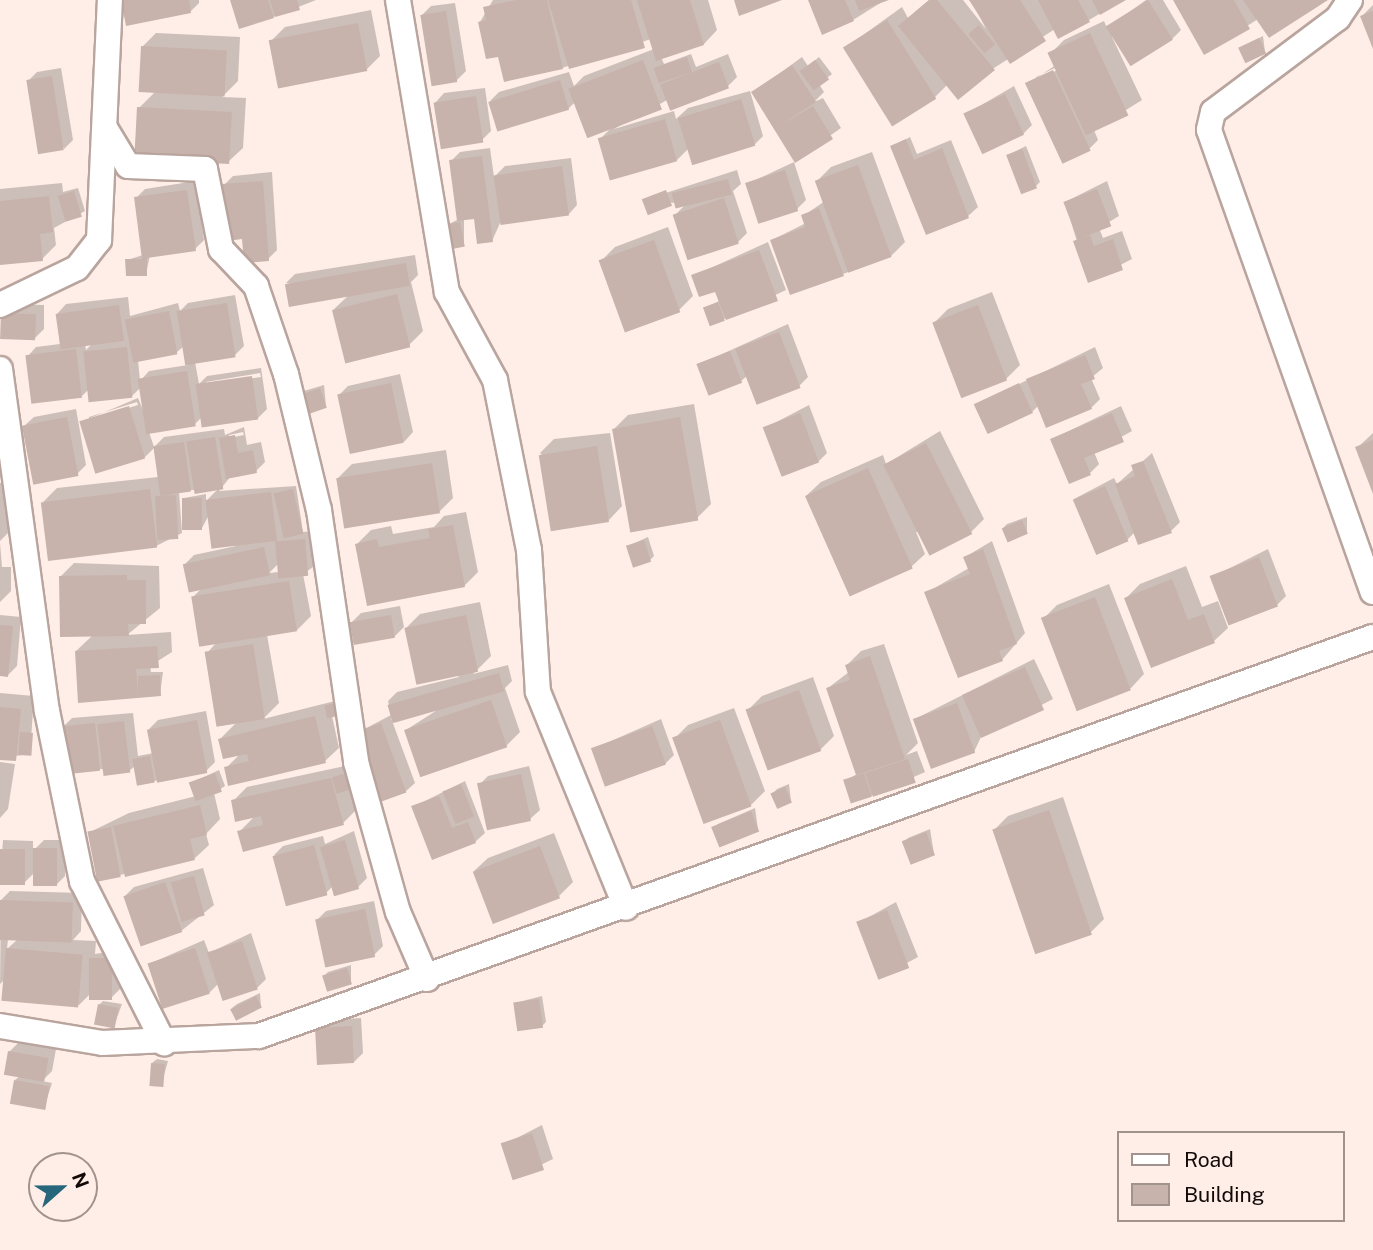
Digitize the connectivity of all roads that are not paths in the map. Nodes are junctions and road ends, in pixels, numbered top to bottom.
1 (110, 0) edge
2 (398, 0) edge
3 (1350, 0) edge
4 (104, 128) junction
5 (0, 305) edge
6 (0, 369) edge
7 (1373, 592) edge
8 (1373, 637) edge
9 (626, 908) junction
10 (427, 979) junction
11 (0, 1026) edge
12 (164, 1043) junction

1 - 4 street
2 - 9 street
3 - 7 street
4 - 5 street
4 - 10 street
6 - 12 street
8 - 9 street
9 - 10 street
10 - 12 street
11 - 12 street

